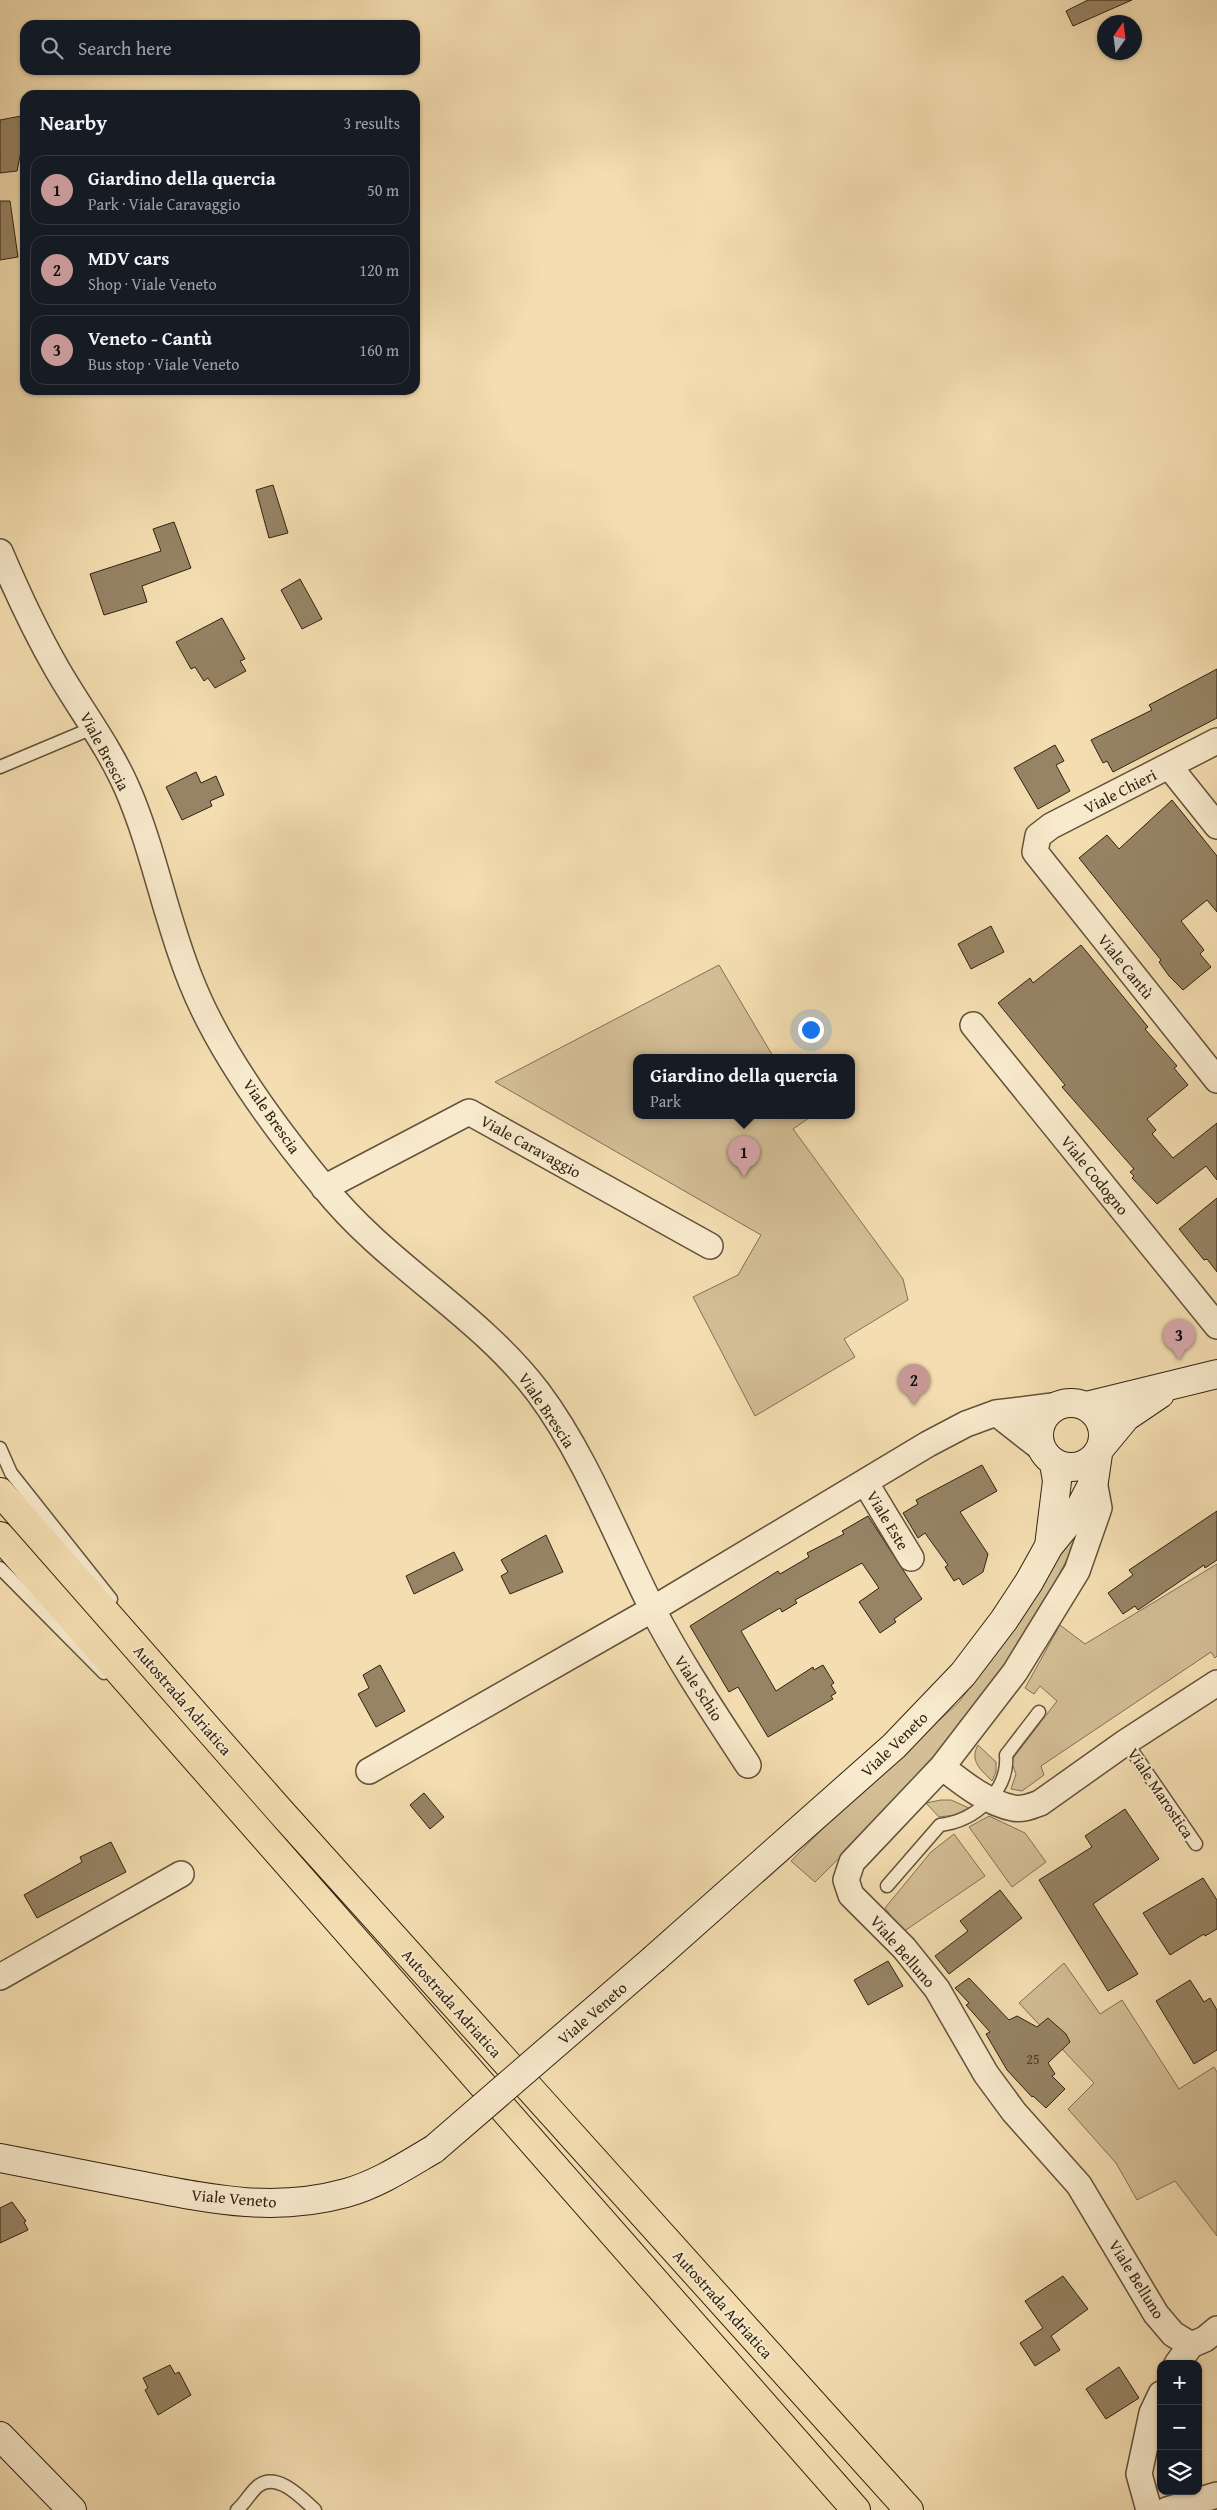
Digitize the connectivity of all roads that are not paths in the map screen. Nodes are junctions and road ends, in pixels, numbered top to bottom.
1 (0, 552) edge
2 (95, 727) junction
3 (1217, 741) edge
4 (1169, 766) junction
5 (0, 767) edge
6 (1217, 826) edge
7 (1035, 852) joint
8 (974, 1025) dead end
9 (1217, 1080) edge
10 (324, 1188) junction
11 (710, 1246) dead end
12 (1217, 1326) edge
13 (1217, 1374) edge
14 (1178, 1382) junction
15 (1073, 1405) junction
16 (996, 1413) junction
17 (0, 1448) edge
18 (1100, 1450) junction
19 (1051, 1464) junction
20 (1094, 1481) junction
21 (865, 1482) junction
22 (0, 1492) edge
23 (1080, 1508) junction
24 (1092, 1531) junction
25 (0, 1536) edge
26 (1049, 1546) junction
27 (911, 1558) dead end
28 (0, 1568) edge
29 (652, 1609) junction
30 (1217, 1683) edge
31 (1039, 1712) dead end
32 (1126, 1742) junction
33 (748, 1765) dead end
34 (942, 1767) junction
35 (370, 1771) dead end
36 (990, 1798) junction
37 (281, 1812) junction
38 (261, 1832) junction
39 (1196, 1844) dead end
40 (181, 1874) dead end
41 (887, 1886) dead end
42 (0, 1977) edge
43 (0, 2158) edge
44 (1217, 2329) edge
45 (1184, 2354) edge
46 (1157, 2402) edge
47 (0, 2436) edge
48 (1217, 2495) edge
49 (1170, 2509) edge
50 (72, 2510) edge
51 (237, 2510) edge
52 (315, 2510) edge
53 (856, 2510) edge
54 (909, 2510) edge
55 (1149, 2510) edge

1 - 2 street, Viale Brescia
2 - 5 lane
2 - 10 street, Viale Brescia
3 - 4 street, Viale Chieri
4 - 6 street
4 - 7 street, Viale Chieri
7 - 9 street, Viale Cantù
8 - 12 street, Viale Codogno
10 - 11 street, Viale Caravaggio
10 - 29 street, Viale Brescia
13 - 14 main road
14 - 15 main road
14 - 18 main road
15 - 16 street
15 - 18 main road
15 - 19 main road
16 - 19 street
16 - 21 street
17 - 37 lane
18 - 19 main road
18 - 20 main road, Viale Veneto
19 - 23 main road
19 - 26 main road, Viale Veneto
20 - 23 main road, Viale Veneto
20 - 24 street, Viale Belluno
21 - 27 street, Viale Este
21 - 29 street
22 - 37 highway, Autostrada Adriatica
23 - 24 street
23 - 26 main road, Viale Veneto
24 - 34 street, Viale Belluno
25 - 38 highway, Autostrada Adriatica
26 - 43 main road, Viale Veneto, bridge
28 - 38 lane
29 - 33 street, Viale Schio
29 - 35 street
30 - 32 street, Viale Marostica
31 - 36 lane
32 - 36 street, Viale Marostica
32 - 39 lane, Viale Marostica
34 - 36 street, Viale Marostica
34 - 45 street, Viale Belluno
36 - 41 lane
37 - 54 highway, Autostrada Adriatica
38 - 53 highway, Autostrada Adriatica
40 - 42 street
44 - 45 street, Viale Belluno
46 - 55 street
47 - 50 main road
48 - 49 street
51 - 52 lane

